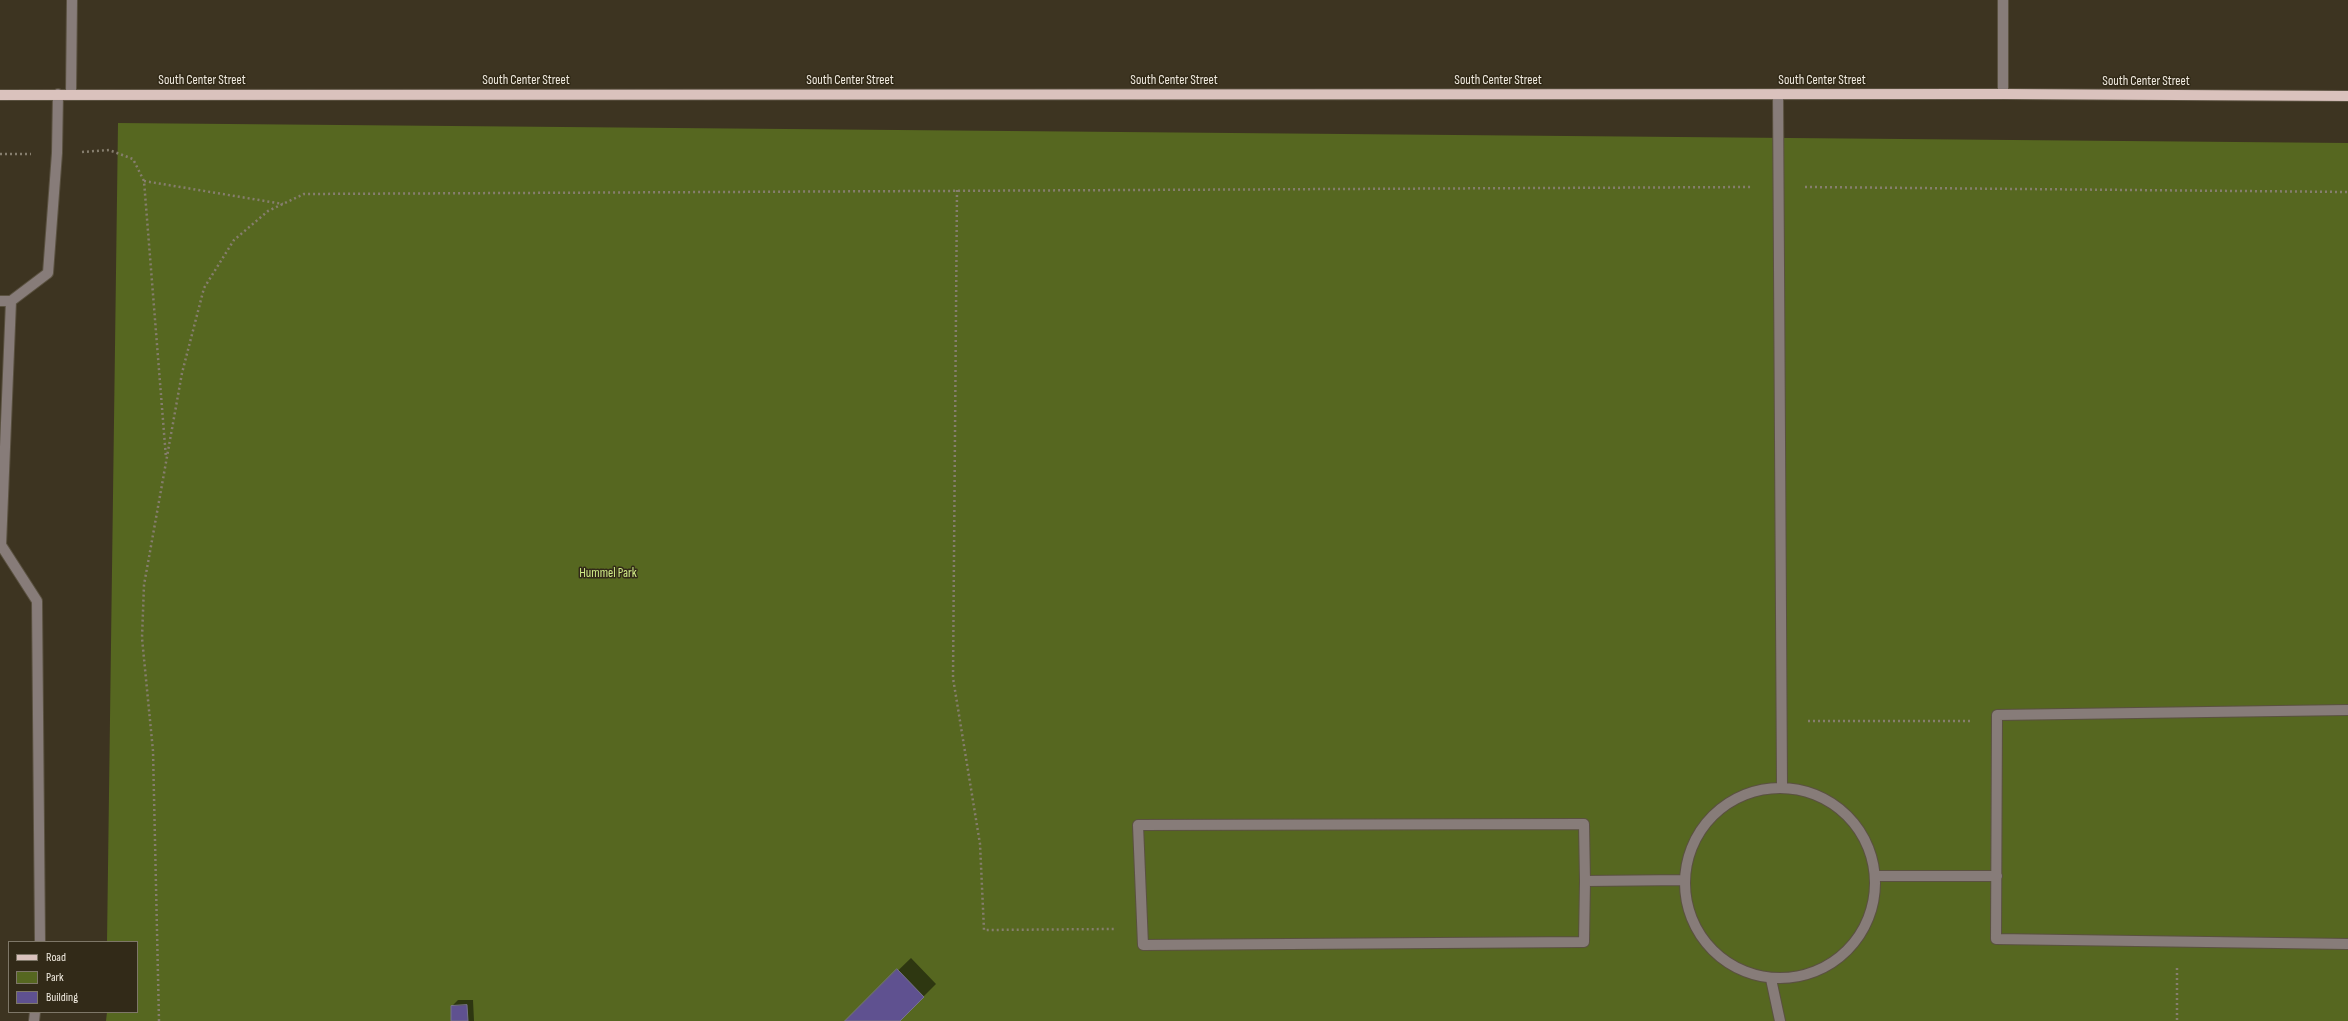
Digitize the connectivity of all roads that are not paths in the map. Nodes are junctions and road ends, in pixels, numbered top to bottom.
1 (72, 0) edge
2 (2003, 0) edge
3 (58, 94) junction
4 (71, 94) junction
5 (1778, 94) junction
6 (2003, 94) junction
7 (0, 95) edge
8 (2348, 96) edge
9 (0, 301) edge
10 (11, 301) junction
11 (1, 545) edge
12 (2348, 710) edge
13 (1782, 787) junction
14 (1875, 876) junction
15 (1997, 876) junction
16 (1686, 880) junction
17 (1585, 882) junction
18 (40, 941) edge
19 (2348, 944) edge
20 (1772, 979) junction
21 (1780, 1021) edge

1 - 4 street
2 - 6 street
3 - 4 main road, South Center Street
3 - 7 main road, South Center Street
3 - 10 street
4 - 5 main road, South Center Street
5 - 6 main road, South Center Street
5 - 13 street
6 - 8 main road, South Center Street
9 - 10 street
10 - 11 street
11 - 18 street
12 - 15 street
13 - 14 street
13 - 16 street
14 - 15 street
14 - 20 street
15 - 19 street
16 - 17 street
16 - 20 street
17 - 17 street
20 - 21 street

